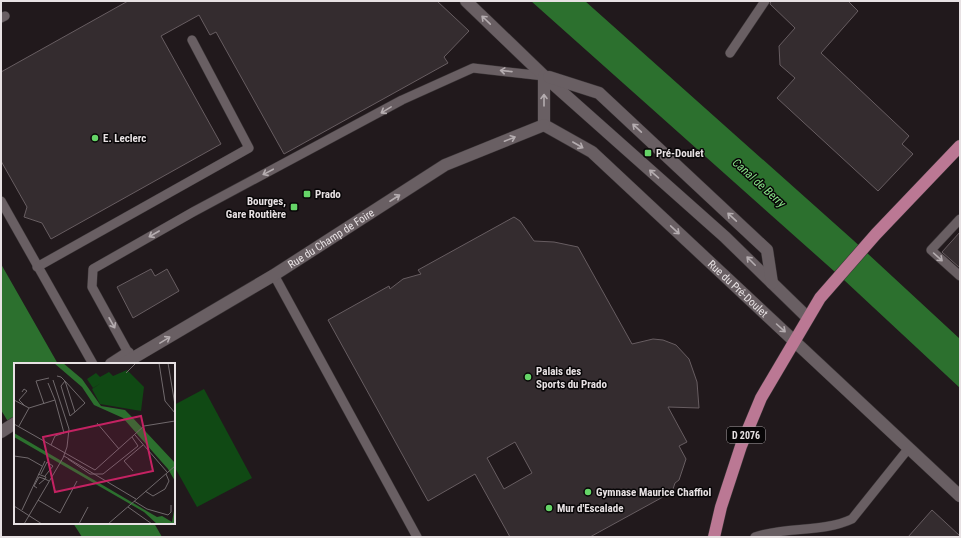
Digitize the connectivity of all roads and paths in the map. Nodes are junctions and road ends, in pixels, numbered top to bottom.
1 (466, 1) edge
2 (765, 1) edge
3 (192, 40) dead end
4 (730, 53) dead end
5 (544, 76) junction
6 (544, 125) junction
7 (960, 146) edge
8 (1, 201) edge
9 (960, 219) edge
10 (37, 267) junction
11 (274, 275) junction
12 (960, 276) edge
13 (772, 283) junction
14 (808, 318) junction
15 (795, 341) junction
16 (128, 359) edge
17 (92, 363) edge
18 (114, 363) edge
19 (14, 424) edge
20 (14, 430) edge
21 (1, 432) edge
22 (1, 438) edge
23 (908, 448) junction
24 (960, 496) edge
25 (417, 537) edge
26 (714, 537) edge
27 (755, 537) edge

5 -> 1 street
2 - 4 lane
3 - 10 lane
6 -> 5 street
13 -> 5 street
13 -> 5 street
5 -> 16 lane
11 -> 6 street, Rue du Champ de Foire
6 -> 15 street, Rue du Pré-Doulet
7 - 14 main road, D 2076
8 - 10 lane
9 -> 12 lane
10 - 17 lane
16 -> 11 street, Rue du Champ de Foire
11 - 25 lane
13 - 14 street
14 - 15 main road, D 2076
15 - 23 street, Rue du Pré-Doulet
15 - 26 main road, D 2076
16 - 18 street, Rue du Champ de Foire
19 - 21 street
20 - 22 street
23 - 24 street, Rue du Pré-Doulet
23 - 27 lane

